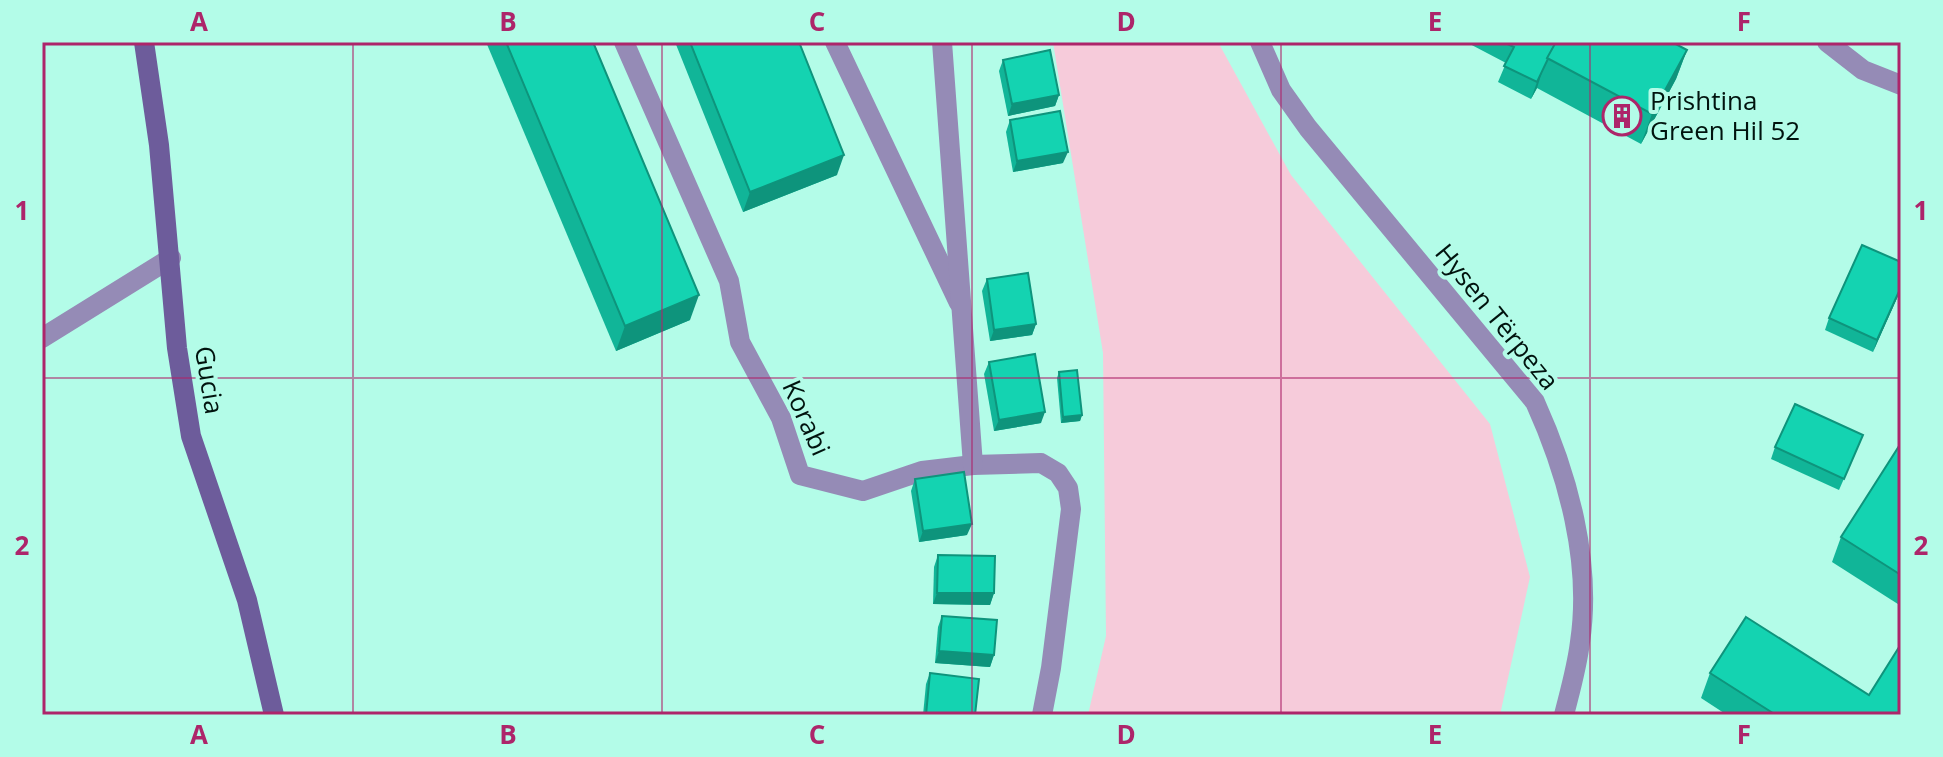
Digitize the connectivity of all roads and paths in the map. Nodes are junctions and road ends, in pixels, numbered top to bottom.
1 (144, 42) edge
2 (624, 42) edge
3 (835, 42) edge
4 (942, 42) edge
5 (1260, 42) edge
6 (1827, 42) edge
7 (1901, 85) edge
8 (171, 258) junction
9 (964, 314) junction
10 (42, 338) edge
11 (973, 465) junction
12 (274, 715) edge
13 (1042, 715) edge
14 (1564, 715) edge

1 - 8 street, Gucia
2 - 11 street, Korabi
3 - 9 street
4 - 9 street
5 - 14 street, Hysen Tërpeza
6 - 7 street
8 - 10 street
8 - 12 street, Gucia
9 - 11 street
11 - 13 street, Korabi

